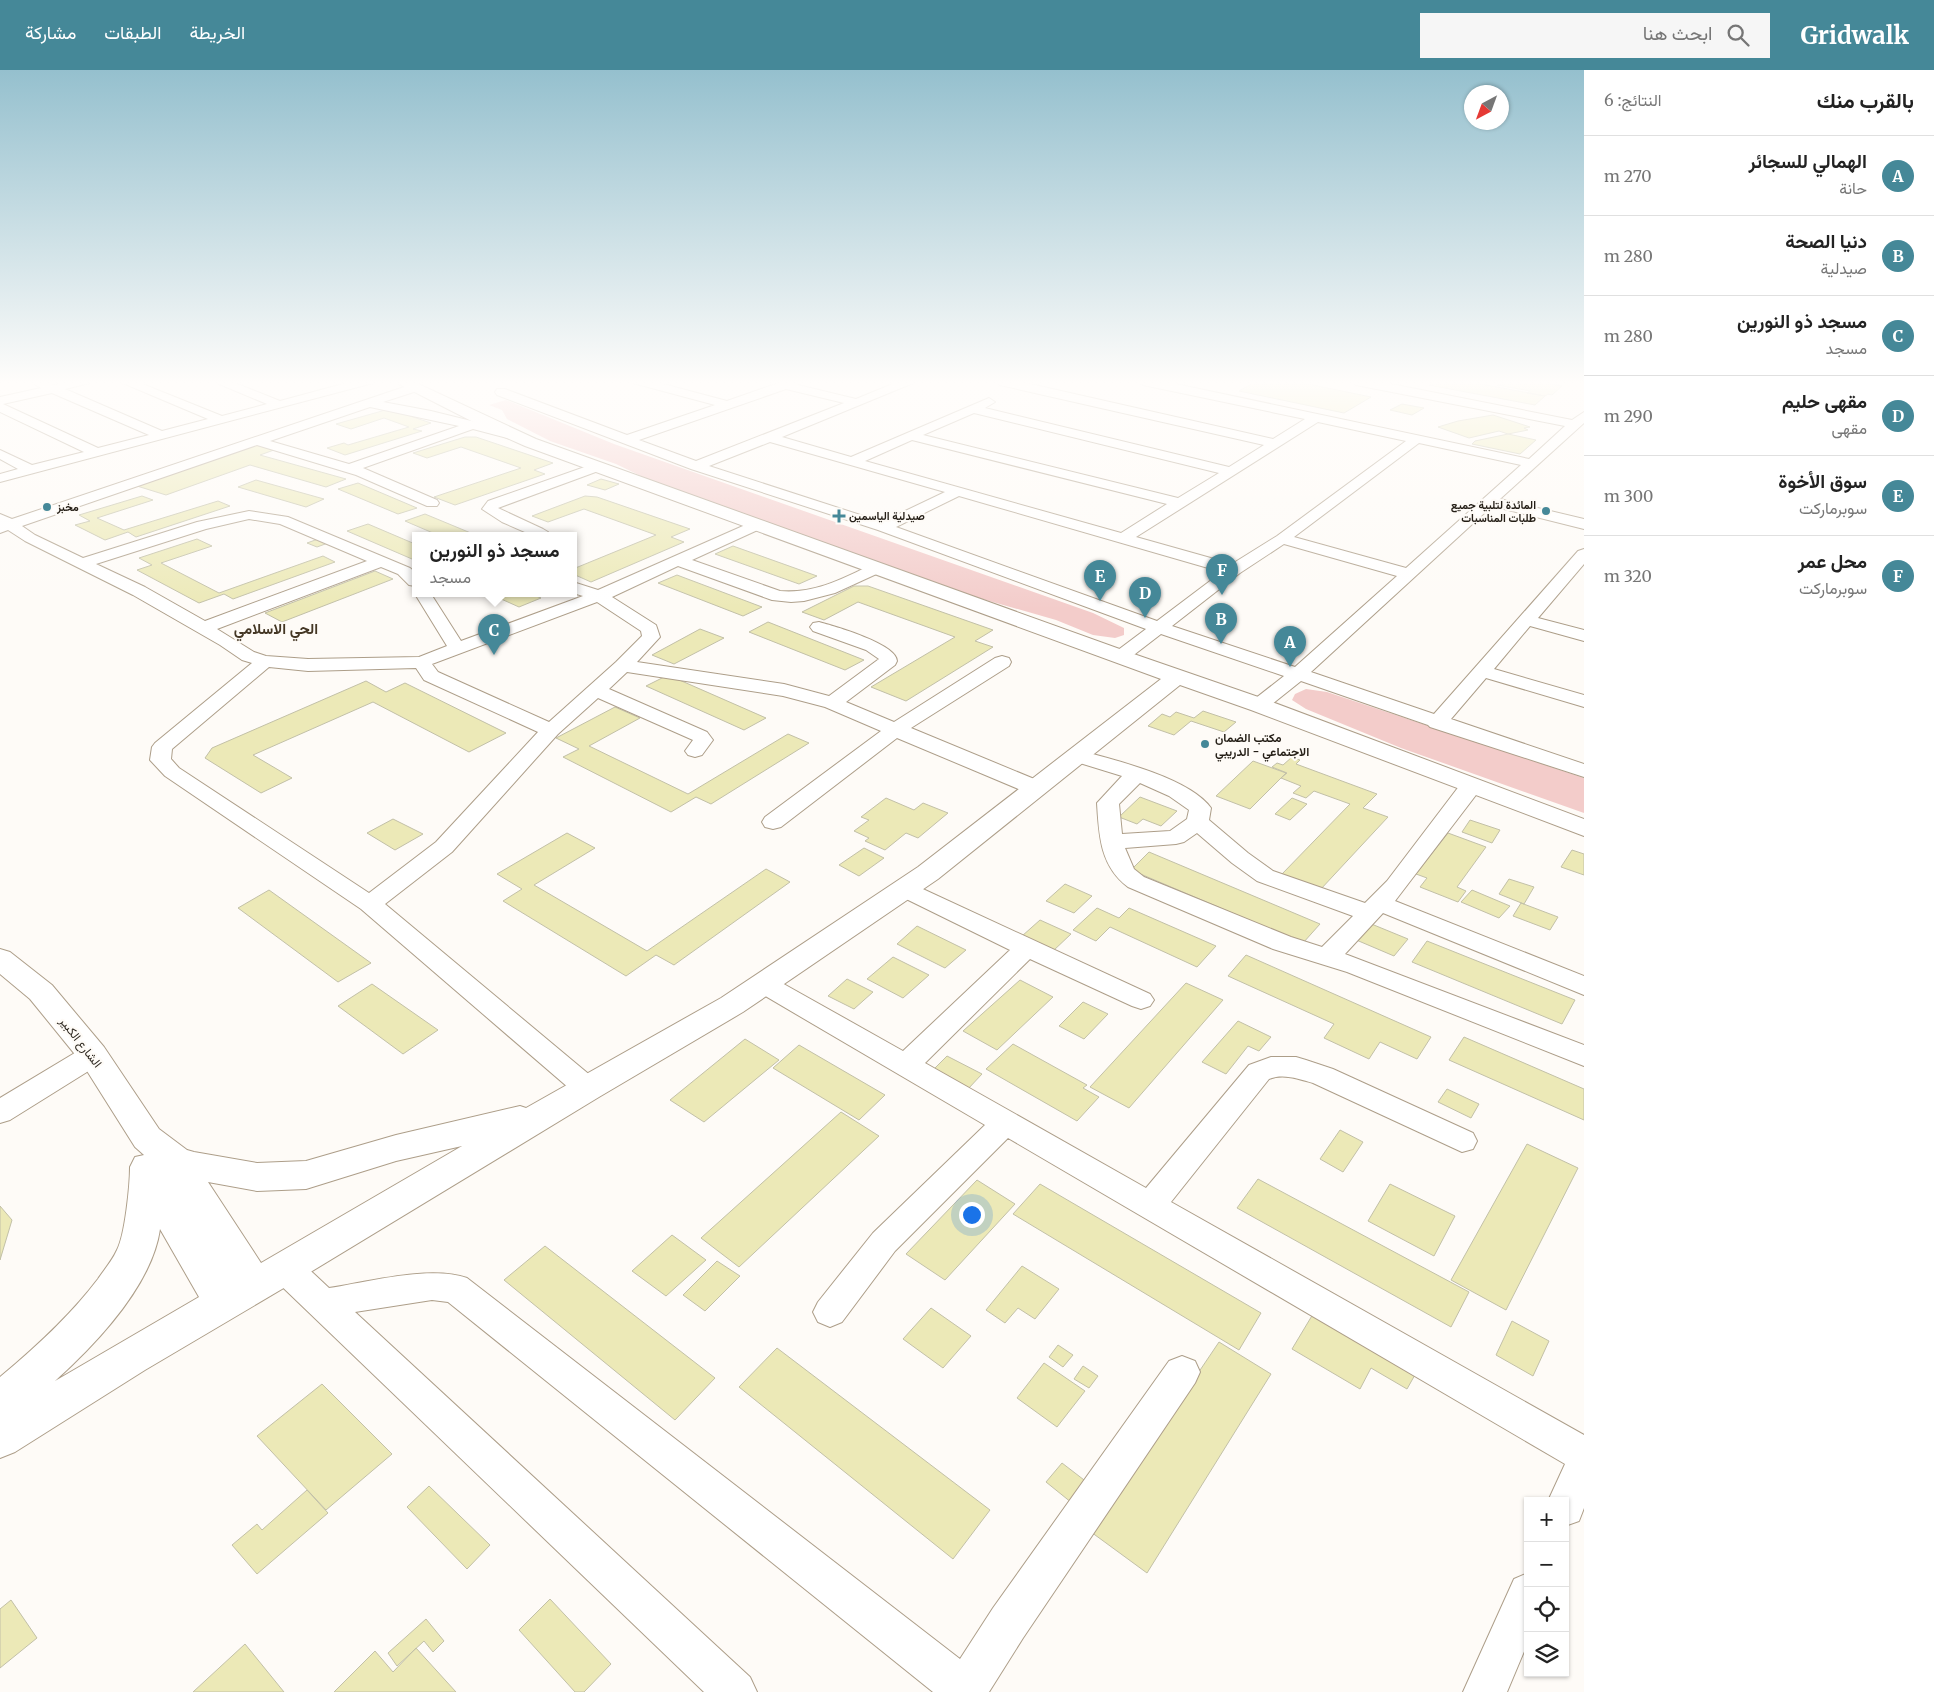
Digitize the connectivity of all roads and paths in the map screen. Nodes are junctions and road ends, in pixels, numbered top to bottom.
1 (5, 457) edge
2 (83, 457) edge
3 (208, 457) edge
4 (311, 457) edge
5 (383, 457) edge
6 (570, 457) edge
7 (671, 457) edge
8 (721, 457) edge
9 (837, 457) edge
10 (862, 457) edge
11 (994, 457) edge
12 (1171, 457) edge
13 (1252, 457) edge
14 (1393, 457) edge
15 (1500, 457) edge
16 (1537, 457) edge
17 (852, 461) junction
18 (1530, 463) junction
19 (696, 466) junction
20 (596, 467) junction
21 (350, 468) junction
22 (31, 470) junction
23 (1230, 471) junction
24 (0, 478) edge
25 (958, 491) junction
26 (1488, 501) junction
27 (432, 502) dead end
28 (1179, 503) junction
29 (3, 523) edge
30 (1584, 524) edge
31 (757, 525) junction
32 (883, 527) junction
33 (538, 532) edge
34 (1124, 538) junction
35 (1282, 539) junction
36 (1584, 554) edge
37 (382, 561) junction
38 (678, 561) junction
39 (83, 563) junction
40 (877, 568) junction
41 (1234, 570) junction
42 (1408, 574) junction
43 (1566, 575) junction
44 (412, 576) edge
45 (1584, 579) edge
46 (577, 588) edge
47 (599, 596) junction
48 (424, 597) edge
49 (1527, 620) junction
50 (819, 627) dead end
51 (1158, 627) junction
52 (203, 628) junction
53 (1584, 636) edge
54 (457, 648) junction
55 (1120, 657) junction
56 (265, 661) junction
57 (421, 662) junction
58 (1002, 662) dead end
59 (623, 666) junction
60 (1482, 671) junction
61 (1297, 675) junction
62 (1178, 677) junction
63 (595, 690) junction
64 (1584, 701) edge
65 (832, 703) junction
66 (1259, 705) junction
67 (1437, 723) junction
68 (896, 729) junction
69 (551, 730) junction
70 (695, 751) dead end
71 (1077, 756) junction
72 (1584, 771) edge
73 (1136, 774) junction
74 (1471, 786) junction
75 (1036, 788) junction
76 (773, 822) dead end
77 (1198, 822) junction
78 (1584, 828) edge
79 (1111, 842) junction
80 (904, 889) junction
81 (370, 904) junction
82 (1374, 908) junction
83 (1027, 948) junction
84 (1328, 956) junction
85 (0, 959) edge
86 (764, 984) junction
87 (1584, 986) edge
88 (1141, 1000) dead end
89 (93, 1055) junction
90 (1584, 1056) edge
91 (906, 1065) junction
92 (587, 1088) junction
93 (0, 1112) edge
94 (545, 1113) junction
95 (1006, 1122) junction
96 (1462, 1141) dead end
97 (157, 1157) junction
98 (1151, 1205) junction
99 (270, 1277) junction
100 (222, 1303) junction
101 (322, 1303) junction
102 (830, 1312) dead end
103 (1182, 1372) dead end
104 (0, 1403) edge
105 (0, 1438) edge
106 (1584, 1455) edge
107 (1584, 1464) edge
108 (1569, 1498) edge
109 (1524, 1602) edge
110 (966, 1691) edge
111 (735, 1692) edge
112 (1485, 1692) edge

1 - 22 street
2 - 22 street
3 - 29 street
4 - 21 street
5 - 21 street
6 - 20 street
7 - 19 street
8 - 19 street
9 - 17 street
10 - 17 street
11 - 28 street
12 - 23 street
13 - 23 street
14 - 35 street
15 - 18 street
16 - 18 street
17 - 25 street
18 - 26 street
19 - 32 street
20 - 31 street
20 - 33 street
21 - 27 street
22 - 24 street
23 - 28 street
25 - 32 street
25 - 34 street
26 - 30 street
26 - 42 street
28 - 34 street
29 - 39 street
31 - 38 street
31 - 40 street
32 - 51 street
34 - 41 street
35 - 41 street
35 - 42 street
36 - 43 street
37 - 39 street
37 - 44 street
37 - 52 street
38 - 40 street
38 - 47 street
39 - 52 street
40 - 55 street
41 - 51 street
42 - 61 street
43 - 45 street
43 - 49 street
46 - 47 street
47 - 54 street
47 - 59 street
48 - 54 street
49 - 53 street
49 - 60 street
50 - 65 street
51 - 55 street
51 - 61 street
52 - 56 street
54 - 57 street
55 - 62 street
56 - 57 street
56 - 81 street
57 - 69 street
58 - 68 street
59 - 63 street
59 - 65 street
60 - 64 street
60 - 67 street
61 - 66 street
61 - 67 street
62 - 66 street
62 - 71 street
63 - 69 street
63 - 70 street
65 - 68 street
66 - 74 street
67 - 72 street
68 - 75 street
68 - 76 street
69 - 81 street
71 - 73 street
71 - 75 street
73 - 77 street
73 - 79 street
74 - 78 street
74 - 82 street
75 - 80 street
77 - 79 street
77 - 82 street
79 - 84 street
80 - 83 street
80 - 86 street
81 - 92 street
82 - 84 street
82 - 87 street
83 - 88 street
83 - 91 street
84 - 90 street
85 - 89 street, الشارع الكبير
86 - 91 street
86 - 92 street
89 - 93 street
89 - 97 street, الشارع الكبير
91 - 95 street
92 - 94 street
94 - 97 street
94 - 99 street
95 - 98 street
95 - 102 street
96 - 98 street
97 - 99 street, الشارع الكبير
97 - 100 street, الشارع الكبير
97 - 104 street
98 - 106 street
99 - 100 street
99 - 101 street
100 - 105 street
101 - 110 street
101 - 111 street
103 - 110 street
107 - 108 street
109 - 112 street

